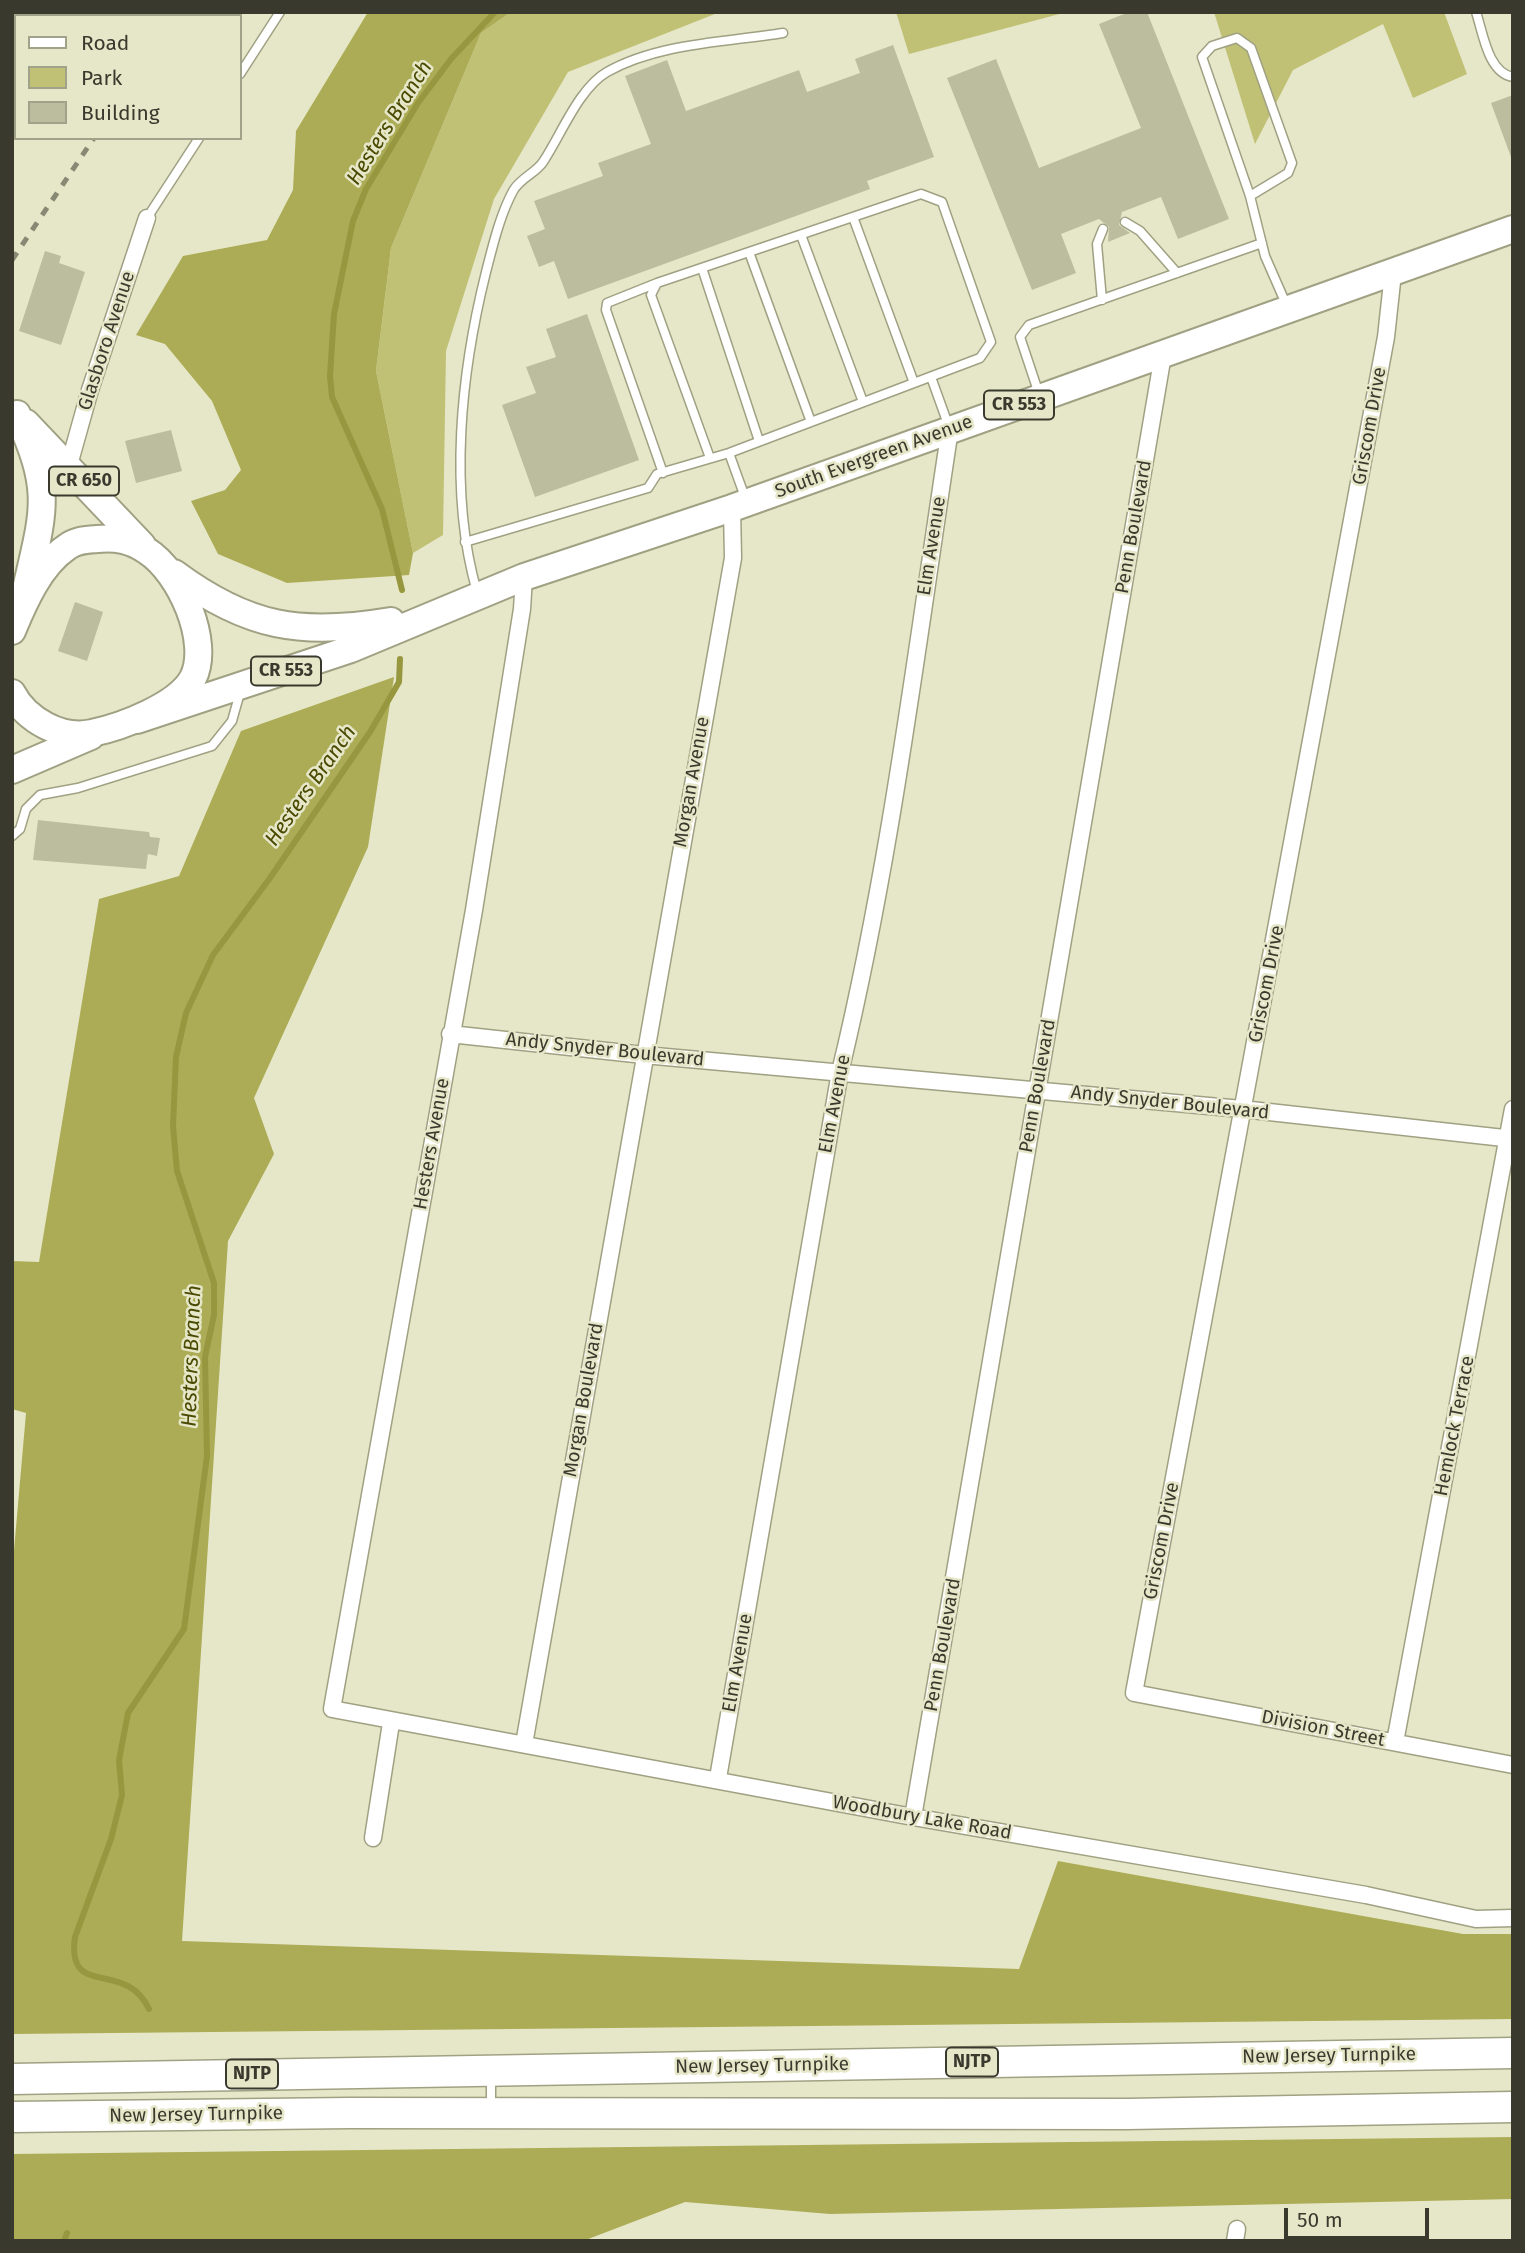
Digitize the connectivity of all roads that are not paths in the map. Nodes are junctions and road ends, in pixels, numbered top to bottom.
1 (280, 12) edge
2 (1476, 12) edge
3 (783, 33) dead end
4 (242, 71) edge
5 (1513, 77) edge
6 (198, 140) edge
7 (1250, 196) junction
8 (853, 217) junction
9 (147, 218) joint
10 (1125, 222) dead end
11 (1103, 229) dead end
12 (1513, 229) edge
13 (801, 235) junction
14 (1262, 243) junction
15 (749, 252) junction
16 (702, 268) junction
17 (1177, 273) junction
18 (1393, 273) junction
19 (657, 283) junction
20 (1101, 300) junction
21 (1289, 310) junction
22 (1163, 355) junction
23 (931, 377) junction
24 (914, 383) junction
25 (1040, 398) junction
26 (863, 402) junction
27 (15, 411) edge
28 (811, 422) junction
29 (950, 429) junction
30 (759, 441) junction
31 (729, 453) junction
32 (710, 458) junction
33 (69, 465) junction
34 (663, 473) junction
35 (739, 505) junction
36 (465, 542) junction
37 (155, 557) junction
38 (524, 577) junction
39 (478, 595) junction
40 (433, 614) junction
41 (17, 619) edge
42 (241, 687) junction
43 (12, 693) edge
44 (137, 720) junction
45 (108, 730) junction
46 (12, 769) edge
47 (12, 836) edge
48 (450, 1034) junction
49 (644, 1055) junction
50 (840, 1072) junction
51 (1037, 1090) junction
52 (1242, 1109) junction
53 (1513, 1109) edge
54 (1510, 1138) edge
55 (1134, 1693) joint
56 (332, 1709) joint
57 (391, 1723) junction
58 (1395, 1742) junction
59 (524, 1744) junction
60 (1513, 1765) edge
61 (718, 1778) junction
62 (913, 1817) junction
63 (373, 1838) dead end
64 (1513, 1918) edge
65 (1513, 2053) edge
66 (491, 2070) junction
67 (12, 2079) edge
68 (1513, 2107) edge
69 (491, 2113) junction
70 (12, 2117) edge

1 - 4 lane
2 - 5 lane
3 - 36 lane
6 - 9 lane
7 - 7 lane
7 - 14 lane
8 - 13 lane
8 - 23 lane
8 - 24 lane
9 - 33 street, Glasboro Avenue
10 - 17 lane
11 - 20 lane
12 - 18 main road, South Evergreen Avenue / CR 553
13 - 15 lane
13 - 26 lane
14 - 17 lane
14 - 21 lane
15 - 16 lane
15 - 28 lane
16 - 19 lane
16 - 30 lane
17 - 20 lane
18 - 21 main road, South Evergreen Avenue / CR 553
18 - 52 street, Griscom Drive
19 - 32 lane
19 - 34 lane
20 - 25 lane
21 - 22 main road, South Evergreen Avenue / CR 553
22 - 25 main road, South Evergreen Avenue / CR 553
22 - 51 street, Penn Boulevard
23 - 24 lane
23 - 29 lane
24 - 26 lane
25 - 29 main road, South Evergreen Avenue / CR 553
26 - 28 lane
27 - 33 main road, South Evergreen Avenue / CR 650
27 - 41 main road, South Evergreen Avenue / CR 650
28 - 30 lane
29 - 35 main road, South Evergreen Avenue / CR 553
29 - 50 street, Elm Avenue
30 - 31 lane
31 - 32 lane
31 - 35 lane
32 - 34 lane
33 - 37 main road, South Evergreen Avenue / CR 650
34 - 36 lane
35 - 38 main road, South Evergreen Avenue / CR 553
35 - 49 street, Morgan Avenue
36 - 39 lane
37 - 40 main road, South Evergreen Avenue / CR 553
37 - 41 main road
37 - 44 main road
38 - 39 main road, South Evergreen Avenue / CR 553
38 - 48 street, Hesters Avenue
39 - 40 main road, South Evergreen Avenue / CR 553
40 - 42 main road, South Evergreen Avenue / CR 553
42 - 44 main road, South Evergreen Avenue / CR 553
42 - 47 lane
43 - 45 main road
44 - 45 main road
45 - 46 main road
48 - 49 street, Andy Snyder Boulevard
48 - 56 street, Hesters Avenue
49 - 50 street, Andy Snyder Boulevard
49 - 59 street, Morgan Boulevard
50 - 51 street, Andy Snyder Boulevard
50 - 61 street, Elm Avenue
51 - 52 street, Andy Snyder Boulevard
51 - 62 street, Penn Boulevard
52 - 54 street, Andy Snyder Boulevard
52 - 55 street, Griscom Drive
53 - 54 street, Hemlock Terrace
54 - 58 street, Hemlock Terrace
55 - 58 street, Division Street
56 - 57 street, Woodbury Lake Road
57 - 59 street, Woodbury Lake Road
57 - 63 street
58 - 60 street, Division Street
59 - 61 street, Woodbury Lake Road
61 - 62 street, Woodbury Lake Road
62 - 64 street, Woodbury Lake Road
65 - 66 highway, New Jersey Turnpike / NJTP
66 - 67 highway, New Jersey Turnpike / NJTP
66 - 69 lane
68 - 69 highway, New Jersey Turnpike / NJTP
69 - 70 highway, New Jersey Turnpike / NJTP

